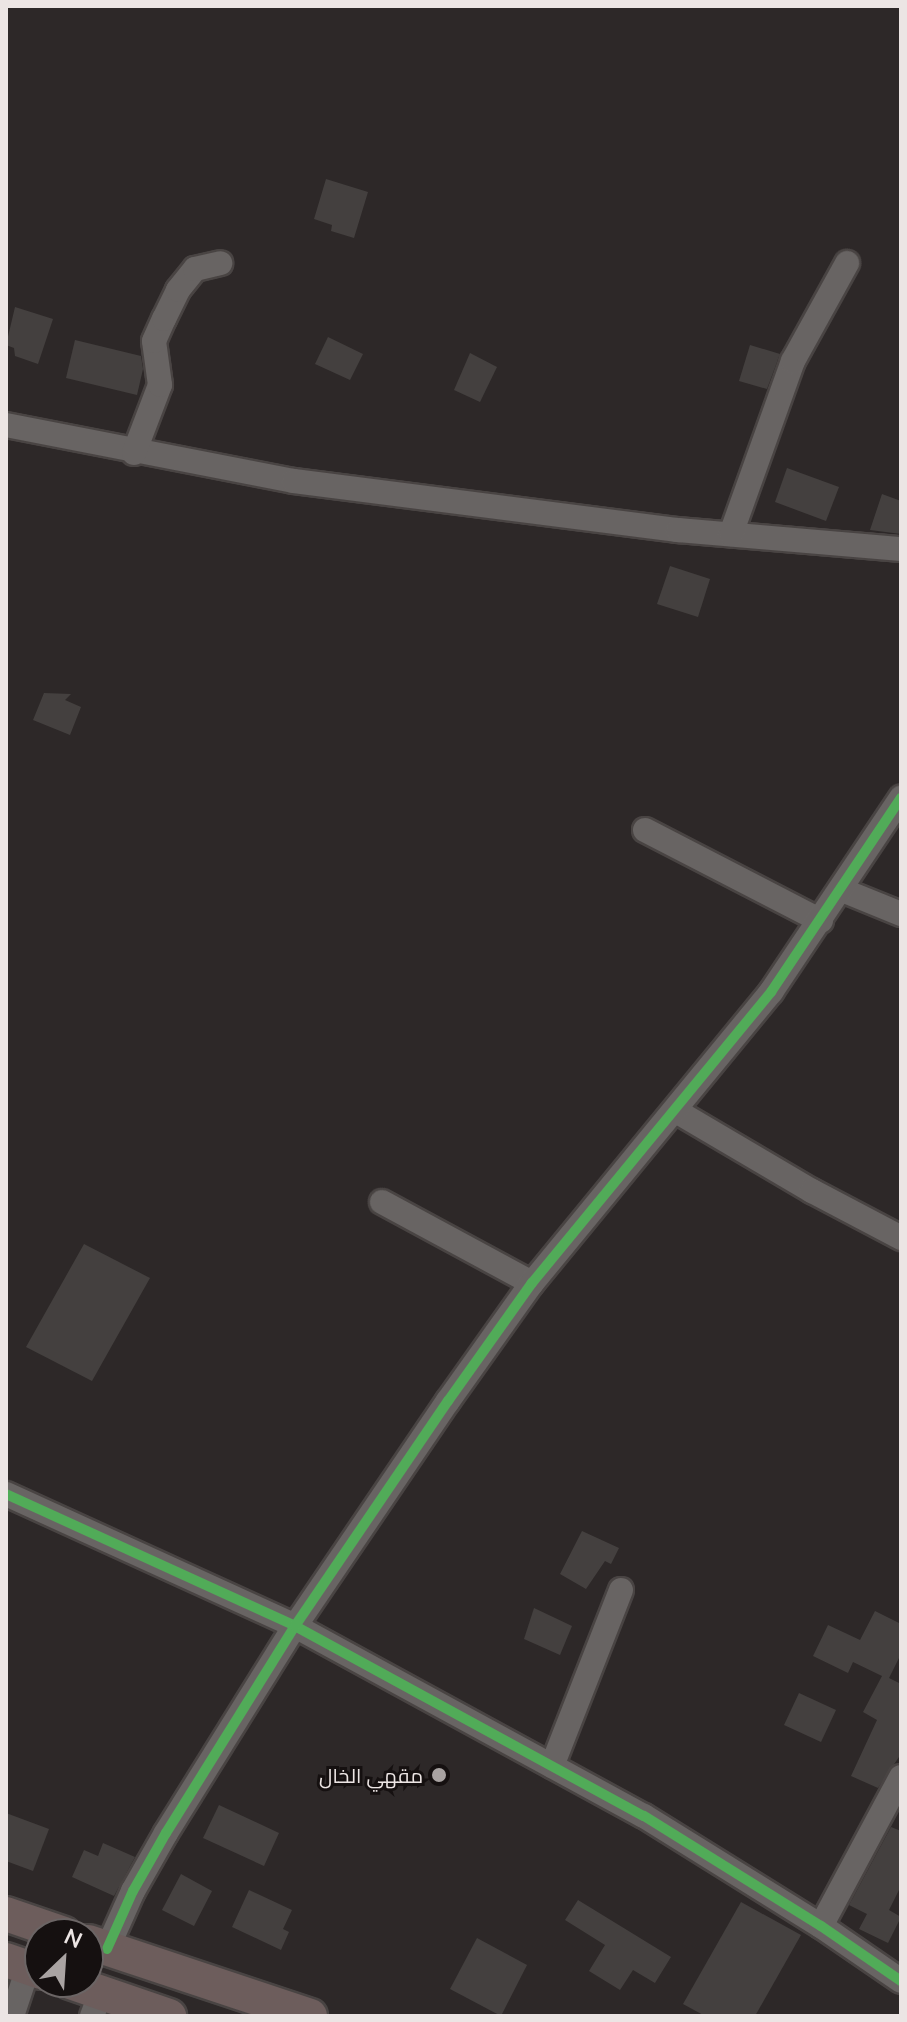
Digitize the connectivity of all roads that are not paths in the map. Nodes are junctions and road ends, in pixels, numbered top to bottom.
1 (220, 263) dead end
2 (847, 263) dead end
3 (6, 425) edge
4 (134, 453) junction
5 (731, 534) junction
6 (901, 549) edge
7 (901, 798) edge
8 (645, 830) dead end
9 (842, 890) junction
10 (901, 914) edge
11 (821, 921) junction
12 (676, 1111) junction
13 (382, 1202) dead end
14 (901, 1238) edge
15 (532, 1283) junction
16 (6, 1494) edge
17 (621, 1590) dead end
18 (295, 1626) junction
19 (552, 1766) junction
20 (901, 1777) edge
21 (821, 1926) junction
22 (104, 1935) edge
23 (104, 1948) edge
24 (24, 1971) edge
25 (901, 1981) edge
26 (92, 1998) edge
27 (12, 2016) edge
28 (169, 2016) edge
29 (310, 2016) edge

1 - 4 street
2 - 5 street
3 - 4 street
4 - 5 street
5 - 6 street
7 - 9 street
8 - 11 street
9 - 10 street
9 - 11 street
11 - 12 street
12 - 14 street
12 - 15 street
13 - 15 street
15 - 18 street
16 - 18 street
17 - 19 street
18 - 19 street
18 - 22 street
19 - 21 street
20 - 21 street
21 - 25 street
23 - 29 highway
24 - 27 street
26 - 28 highway

